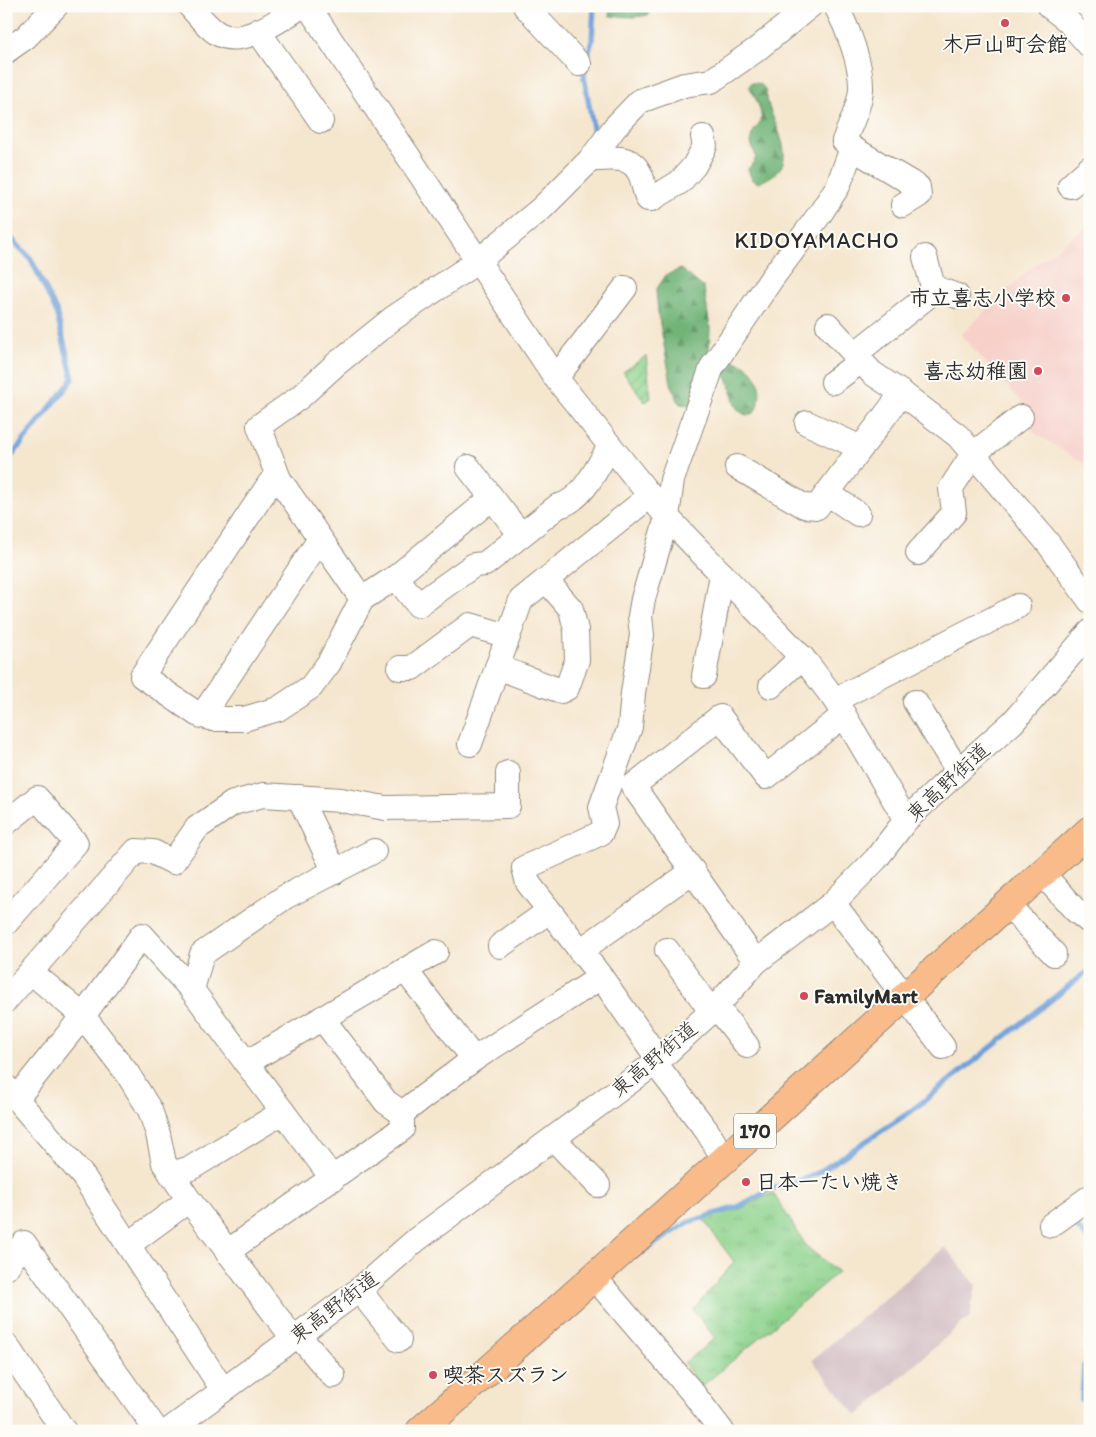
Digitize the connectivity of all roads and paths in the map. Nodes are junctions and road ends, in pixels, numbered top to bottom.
1 (56, 6) edge
2 (190, 6) edge
3 (302, 6) edge
4 (308, 6) edge
5 (525, 6) edge
6 (836, 6) edge
7 (805, 8) edge
8 (1069, 15) edge
9 (258, 31) junction
10 (1090, 46) edge
11 (6, 51) edge
12 (579, 64) dead end
13 (321, 121) dead end
14 (703, 137) dead end
15 (852, 148) junction
16 (591, 159) junction
17 (1090, 168) edge
18 (1070, 186) dead end
19 (903, 205) dead end
20 (925, 258) dead end
21 (478, 261) junction
22 (625, 288) dead end
23 (828, 325) dead end
24 (858, 357) junction
25 (556, 378) junction
26 (833, 382) dead end
27 (902, 393) junction
28 (1021, 417) dead end
29 (807, 424) dead end
30 (610, 446) junction
31 (861, 448) junction
32 (973, 454) junction
33 (468, 467) dead end
34 (736, 467) dead end
35 (280, 479) junction
36 (827, 493) junction
37 (650, 496) junction
38 (492, 498) junction
39 (858, 514) dead end
40 (667, 517) junction
41 (522, 535) junction
42 (320, 539) junction
43 (918, 554) dead end
44 (722, 574) junction
45 (396, 578) junction
46 (546, 580) junction
47 (362, 599) junction
48 (1090, 601) edge
49 (1018, 606) dead end
50 (1090, 632) edge
51 (508, 636) junction
52 (802, 656) junction
53 (497, 667) junction
54 (400, 668) dead end
55 (704, 676) dead end
56 (771, 686) dead end
57 (915, 702) dead end
58 (840, 708) junction
59 (202, 716) junction
60 (470, 744) dead end
61 (958, 771) junction
62 (508, 773) dead end
63 (300, 797) junction
64 (906, 820) junction
65 (6, 822) edge
66 (1090, 830) edge
67 (374, 852) dead end
68 (693, 871) junction
69 (335, 872) junction
70 (1042, 873) junction
71 (833, 903) junction
72 (1008, 904) junction
73 (549, 911) junction
74 (8, 919) edge
75 (1090, 922) edge
76 (500, 946) dead end
77 (667, 950) dead end
78 (580, 951) junction
79 (436, 952) dead end
80 (1054, 954) dead end
81 (756, 962) junction
82 (404, 970) junction
83 (31, 972) junction
84 (601, 977) junction
85 (192, 990) junction
86 (905, 996) junction
87 (6, 1000) edge
88 (714, 1009) junction
89 (83, 1016) junction
90 (322, 1018) junction
91 (747, 1046) dead end
92 (943, 1046) dead end
93 (474, 1060) junction
94 (657, 1061) junction
95 (246, 1063) junction
96 (11, 1093) edge
97 (283, 1112) junction
98 (402, 1112) junction
99 (554, 1139) junction
100 (724, 1159) junction
101 (171, 1174) junction
102 (333, 1179) junction
103 (598, 1184) dead end
104 (1090, 1198) edge
105 (188, 1200) junction
106 (1051, 1225) dead end
107 (128, 1245) junction
108 (228, 1252) junction
109 (6, 1268) edge
110 (594, 1277) junction
111 (359, 1290) junction
112 (296, 1336) junction
113 (399, 1340) dead end
114 (6, 1345) edge
115 (333, 1376) dead end
116 (223, 1390) junction
117 (64, 1431) edge
118 (157, 1431) edge
119 (168, 1431) edge
120 (420, 1431) edge
121 (722, 1431) edge

1 - 11 street
2 - 9 street
3 - 9 street
4 - 21 street
5 - 12 street
6 - 15 street
7 - 16 street
8 - 10 street
9 - 13 street
14 - 16 street
15 - 19 street
15 - 40 street
16 - 21 street
17 - 18 street
20 - 24 street
21 - 25 street
21 - 35 street
22 - 25 street
23 - 24 street
24 - 26 street
24 - 27 street
25 - 30 street
27 - 31 street
27 - 32 street
28 - 32 street
29 - 31 street
30 - 37 street
30 - 41 street
31 - 36 street
32 - 43 street
32 - 48 street
33 - 38 street
34 - 36 street
35 - 42 street
35 - 59 street
36 - 39 street
37 - 40 street
37 - 46 street
38 - 41 street
38 - 45 street
40 - 44 street
40 - 73 street
41 - 45 street
42 - 47 street
42 - 59 street
44 - 52 street
44 - 55 street
45 - 47 street
46 - 51 street
46 - 53 street
47 - 59 street
49 - 58 street
50 - 61 street, 東高野街道
51 - 53 street
51 - 54 street
52 - 56 street
52 - 58 street
53 - 60 street
57 - 61 street
58 - 64 street
58 - 68 street
61 - 64 street, 東高野街道
62 - 63 street
63 - 69 street
63 - 83 street
64 - 71 street, 東高野街道
65 - 74 street
66 - 70 highway, 170
67 - 69 street
68 - 78 street
68 - 81 street
69 - 85 street
70 - 72 highway, 170
70 - 75 street
71 - 81 street, 東高野街道
71 - 86 street
72 - 80 street
72 - 86 highway, 170
73 - 76 street
73 - 78 street
77 - 88 street
78 - 84 street
79 - 82 street
81 - 88 street, 東高野街道
82 - 90 street
82 - 93 street
83 - 87 street
83 - 89 street
84 - 93 street
84 - 94 street
85 - 89 street
85 - 95 street
86 - 92 street
86 - 100 highway, 170
88 - 91 street
88 - 94 street, 東高野街道
89 - 96 street
89 - 101 street
90 - 95 street
90 - 98 street
93 - 98 street
94 - 99 street, 東高野街道
94 - 100 street
95 - 97 street
96 - 107 street
97 - 101 street
97 - 102 street
98 - 102 street
99 - 103 street
99 - 111 street, 東高野街道
100 - 110 highway, 170
101 - 105 street
102 - 108 street
104 - 106 street
105 - 107 street
105 - 108 street
107 - 116 street
108 - 112 street
109 - 118 street
110 - 120 highway, 170
110 - 121 street
111 - 112 street, 東高野街道
111 - 113 street
112 - 115 street
112 - 116 street, 東高野街道
114 - 117 street
116 - 119 street, 東高野街道

